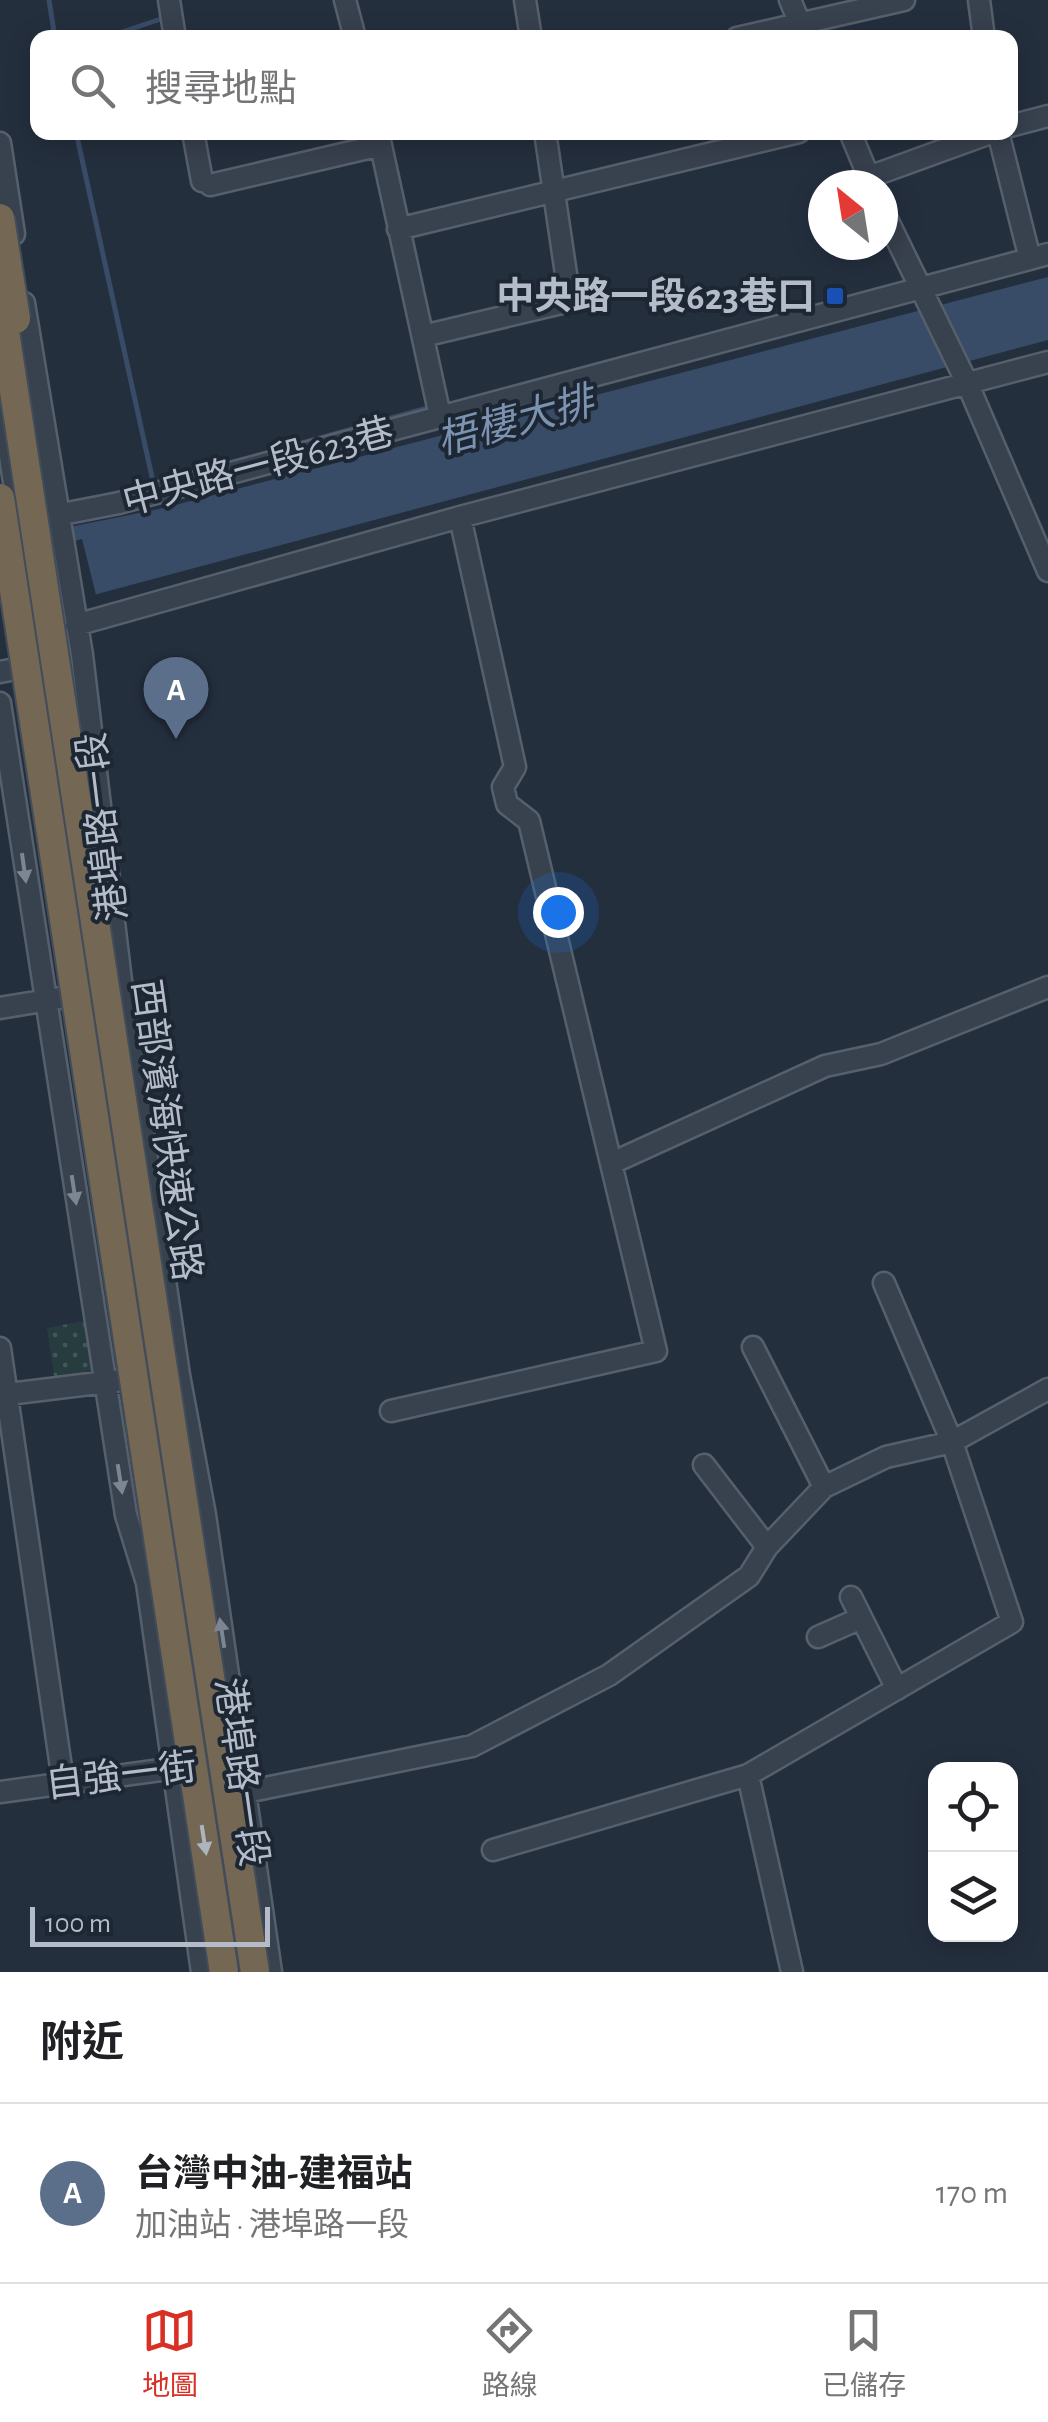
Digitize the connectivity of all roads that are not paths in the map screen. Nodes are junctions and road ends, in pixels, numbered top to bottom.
1 (168, 0) edge
2 (346, 0) edge
3 (525, 0) edge
4 (790, 0) edge
5 (904, 0) edge
6 (979, 0) edge
7 (174, 30) edge
8 (353, 30) edge
9 (530, 30) edge
10 (803, 30) edge
11 (983, 30) edge
12 (1048, 116) edge
13 (1018, 124) edge
14 (195, 140) edge
15 (376, 140) edge
16 (380, 140) edge
17 (546, 140) edge
18 (765, 140) edge
19 (853, 140) edge
20 (975, 140) edge
21 (998, 140) edge
22 (0, 143) edge
23 (866, 170) edge
24 (898, 170) edge
25 (552, 190) junction
26 (0, 218) edge
27 (398, 228) junction
28 (898, 243) edge
29 (1039, 256) edge
30 (922, 295) junction
31 (0, 299) edge
32 (422, 336) junction
33 (1048, 362) edge
34 (964, 377) junction
35 (0, 392) edge
36 (440, 416) junction
37 (0, 498) edge
38 (60, 516) junction
39 (460, 517) junction
40 (10, 522) edge
41 (1048, 571) edge
42 (0, 607) edge
43 (76, 625) junction
44 (82, 656) junction
45 (43, 664) junction
46 (0, 672) edge
47 (0, 702) edge
48 (102, 948) junction
49 (72, 958) junction
50 (1048, 988) edge
51 (122, 989) junction
52 (93, 993) junction
53 (43, 1002) junction
54 (0, 1008) edge
55 (612, 1163) junction
56 (884, 1283) dead end
57 (753, 1347) dead end
58 (0, 1348) edge
59 (179, 1375) junction
60 (149, 1377) junction
61 (104, 1383) junction
62 (1048, 1390) edge
63 (3, 1395) edge
64 (390, 1412) dead end
65 (157, 1432) junction
66 (952, 1442) junction
67 (704, 1465) dead end
68 (824, 1488) junction
69 (767, 1547) junction
70 (213, 1571) junction
71 (147, 1583) junction
72 (851, 1597) dead end
73 (862, 1618) junction
74 (818, 1637) dead end
75 (897, 1689) junction
76 (241, 1760) junction
77 (171, 1768) junction
78 (748, 1775) junction
79 (63, 1781) junction
80 (0, 1792) edge
81 (246, 1792) junction
82 (493, 1850) dead end
83 (202, 1972) edge
84 (224, 1972) edge
85 (255, 1972) edge
86 (271, 1972) edge
87 (792, 1972) edge

1 - 7 street
2 - 8 street
3 - 9 street
4 - 10 street
5 - 10 street
6 - 11 street
12 - 13 street
14 - 15 street
16 - 27 street
17 - 25 street
18 - 25 street
19 - 23 street
20 - 24 street
21 - 29 street
22 - 38 street, 港埠路一段
25 - 27 street
25 - 32 street
26 - 48 highway, bridge
27 - 32 street
28 - 30 street
29 - 30 street, 中央路一段623巷
30 - 34 street
30 - 36 street, 中央路一段623巷
31 - 48 highway, 西部濱海快速公路, bridge
32 - 36 street
33 - 34 street
34 - 39 street
34 - 41 street
35 - 40 street, 港埠路一段
36 - 38 street, 中央路一段623巷
37 - 49 highway, 西部濱海快速公路, bridge
38 - 40 street, 中央路一段623巷
38 - 43 street, 港埠路一段
39 - 43 street
39 - 55 street
40 - 45 street, 港埠路一段
42 - 49 highway, bridge
43 - 44 street, 港埠路一段
44 - 45 street
44 - 51 street, 港埠路一段
45 - 46 street
45 - 52 street, 港埠路一段
47 -> 53 street, 港埠路一段
48 - 85 highway, 西部濱海快速公路, bridge
49 -> 84 highway, 西部濱海快速公路, bridge
50 - 55 street
51 - 52 street
51 - 59 street, 港埠路一段
52 - 53 street
52 - 60 street, 港埠路一段
53 - 54 street
53 -> 61 street, 港埠路一段
55 - 64 street
56 - 66 street
57 - 68 street
58 - 63 street
59 - 60 street
59 - 70 street, 港埠路一段
60 - 61 street
60 - 65 street, 港埠路一段
61 - 63 street
61 -> 71 street, 港埠路一段
62 - 66 street
63 - 79 street
65 - 70 street, 港埠路一段
65 - 71 street, 港埠路一段
66 - 68 street
66 - 75 street
67 - 69 street
68 - 69 street
69 - 81 street
76 -> 70 street, 港埠路一段
71 - 77 street, 港埠路一段
72 - 73 street
73 - 74 street
73 - 75 street
75 - 78 street
76 - 77 street, 自強一街
76 - 81 street, 港埠路一段
77 - 79 street, 自強一街
77 - 83 street, 港埠路一段
78 - 82 street
78 - 87 street
79 - 80 street, 自強一街
81 - 86 street, 港埠路一段

